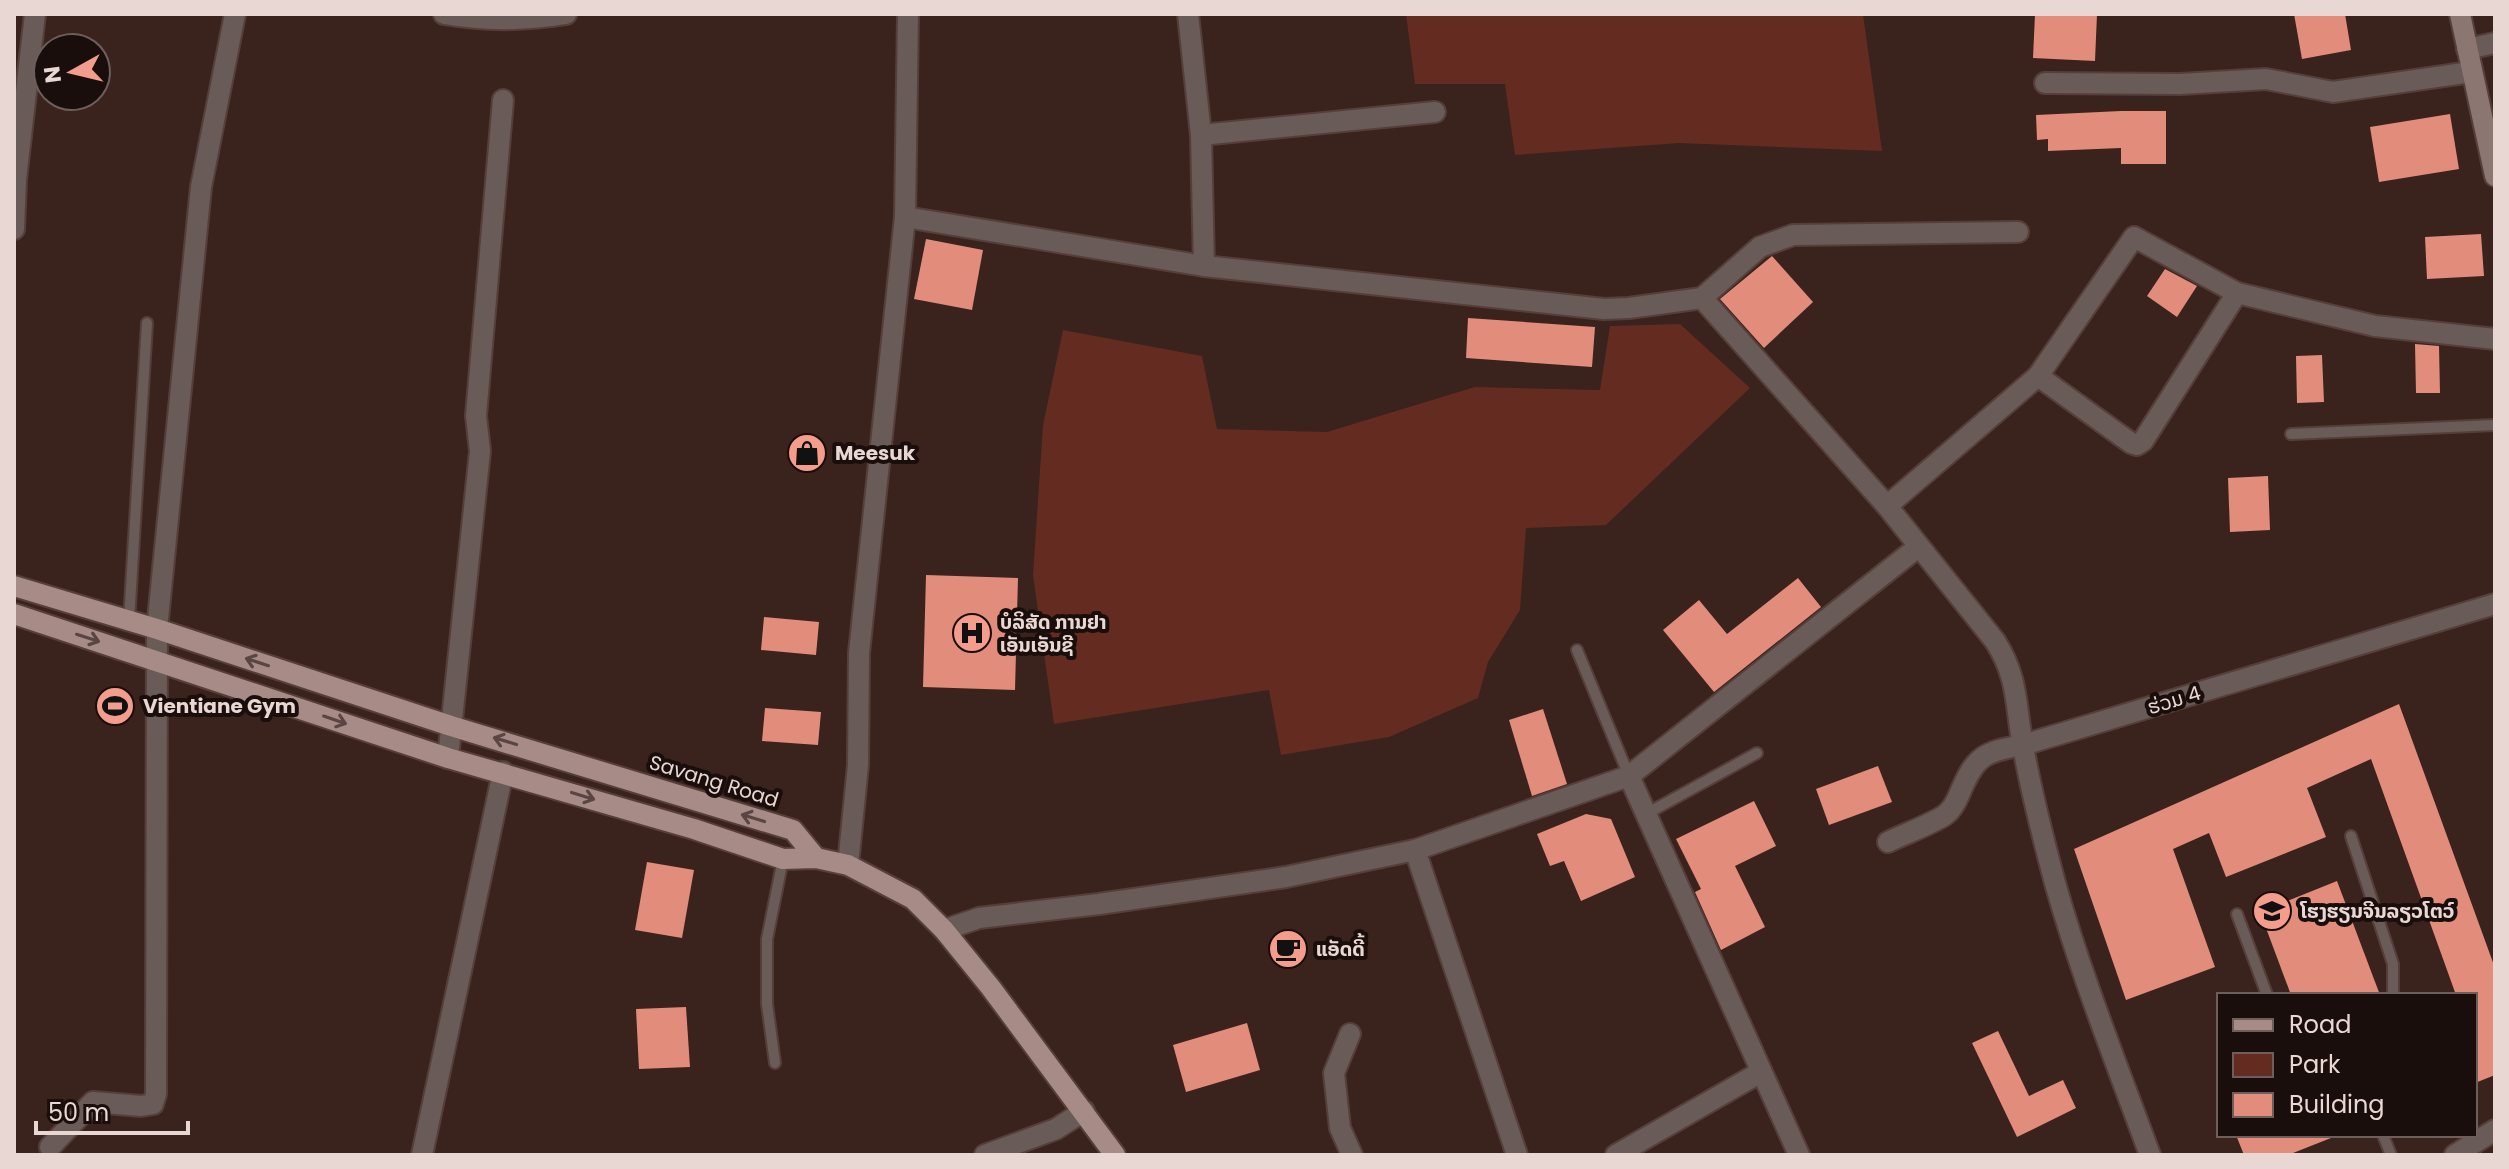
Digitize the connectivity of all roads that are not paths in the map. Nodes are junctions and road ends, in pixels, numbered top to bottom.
1 (35, 14) edge
2 (235, 14) edge
3 (444, 14) edge
4 (566, 14) edge
5 (908, 14) edge
6 (1188, 14) edge
7 (2460, 14) edge
8 (2495, 43) edge
9 (2467, 49) junction
10 (2471, 72) junction
11 (2045, 83) dead end
12 (503, 100) dead end
13 (1435, 112) dead end
14 (1201, 135) junction
15 (2495, 176) edge
16 (905, 217) junction
17 (14, 229) edge
18 (2018, 232) dead end
19 (1204, 266) junction
20 (2237, 293) junction
21 (1702, 298) junction
22 (147, 323) dead end
23 (2495, 339) edge
24 (2038, 376) junction
25 (2495, 425) edge
26 (2291, 434) dead end
27 (1887, 506) junction
28 (1918, 547) junction
29 (14, 586) edge
30 (2495, 604) edge
31 (14, 614) edge
32 (129, 621) junction
33 (157, 629) junction
34 (1577, 650) dead end
35 (158, 660) junction
36 (451, 726) junction
37 (2023, 745) junction
38 (1757, 753) dead end
39 (448, 758) junction
40 (503, 772) junction
41 (1629, 776) junction
42 (1646, 814) junction
43 (2351, 836) dead end
44 (1888, 842) dead end
45 (1415, 850) junction
46 (816, 858) junction
47 (783, 859) junction
48 (848, 865) junction
49 (2237, 914) dead end
50 (944, 930) junction
51 (2266, 993) edge
52 (2393, 993) edge
53 (1350, 1034) dead end
54 (775, 1063) dead end
55 (1761, 1072) junction
56 (1084, 1111) junction
57 (2493, 1140) edge
58 (50, 1147) dead end
59 (422, 1155) edge
60 (985, 1155) edge
61 (1115, 1155) edge
62 (1352, 1155) edge
63 (1517, 1155) edge
64 (1616, 1155) edge
65 (1799, 1155) edge
66 (2150, 1155) edge
67 (2455, 1155) edge

1 - 17 street
2 - 33 street
3 - 4 street
5 - 16 street
6 - 14 street
7 - 9 main road
8 - 9 street
9 - 10 main road
10 - 11 street
10 - 15 main road
12 - 36 street
13 - 14 street
14 - 19 street
16 - 19 street
16 - 48 street
18 - 21 street
19 - 21 street
20 - 23 street
20 - 24 street
20 - 24 street
21 - 27 street
22 - 32 lane
24 - 27 street
25 - 26 lane
27 - 28 street
28 - 37 street
28 - 41 street
29 - 32 main road, Savang Road
30 - 37 street, ຮ່ວມ 4
31 -> 35 main road
32 - 33 main road, Savang Road
33 - 35 street
36 -> 33 main road, Savang Road
34 - 41 lane
35 -> 39 main road
35 - 58 street
36 - 39 street
46 -> 36 main road, Savang Road
37 - 44 street, ຮ່ວມ 4
37 - 66 street
38 - 42 lane
39 - 40 main road
40 -> 47 main road
40 - 59 street
41 - 42 street
41 - 45 street
42 - 55 street
43 - 52 lane
45 - 50 street
45 - 63 street
46 - 47 main road
46 - 48 main road
47 - 54 lane
48 - 50 main road
49 - 51 lane
50 - 56 main road
53 - 62 street
55 - 64 street
55 - 65 street
56 - 60 street
56 - 61 main road
57 - 67 street

